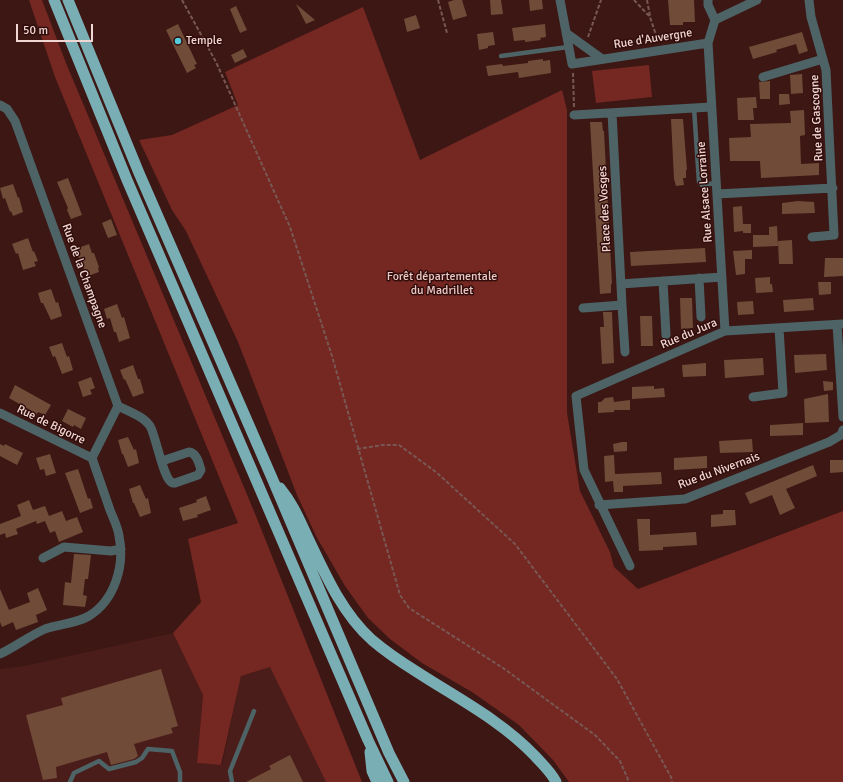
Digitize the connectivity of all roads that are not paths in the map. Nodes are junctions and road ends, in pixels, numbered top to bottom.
1 (54, 0) edge
2 (68, 0) edge
3 (560, 0) edge
4 (708, 0) edge
5 (757, 0) edge
6 (809, 0) edge
7 (715, 20) junction
8 (566, 33) junction
9 (708, 43) junction
10 (568, 47) junction
11 (501, 56) dead end
12 (602, 59) junction
13 (823, 59) junction
14 (763, 77) dead end
15 (0, 105) edge
16 (711, 107) junction
17 (694, 108) junction
18 (612, 113) junction
19 (574, 115) road end
20 (716, 183) junction
21 (833, 188) junction
22 (717, 194) junction
23 (812, 237) dead end
24 (722, 277) junction
25 (699, 278) junction
26 (663, 281) junction
27 (621, 284) junction
28 (622, 305) junction
29 (583, 308) dead end
30 (701, 317) dead end
31 (840, 325) edge
32 (779, 328) junction
33 (725, 330) junction
34 (666, 335) dead end
35 (625, 352) dead end
36 (753, 397) dead end
37 (118, 406) junction
38 (0, 413) edge
39 (843, 417) edge
40 (842, 434) edge
41 (92, 458) junction
42 (162, 461) dead end
43 (272, 478) junction
44 (600, 505) junction
45 (121, 549) junction
46 (43, 558) dead end
47 (630, 566) dead end
48 (0, 654) edge
49 (254, 711) dead end
50 (368, 740) junction
51 (70, 782) edge
52 (180, 782) edge
53 (232, 782) edge
54 (377, 782) edge
55 (388, 782) edge
56 (404, 782) edge
57 (556, 782) edge

1 - 50 highway
2 - 43 highway
3 - 8 street
4 - 7 street
5 - 7 street
6 - 13 street, Rue de Gascogne
7 - 9 street, Rue Alsace Lorraine
8 - 10 street
8 - 12 street, Rue d'Auvergne
9 - 12 street, Rue d'Auvergne
9 - 16 street, Rue Alsace Lorraine
10 - 11 lane
10 - 12 street, Rue d'Auvergne
13 - 14 street
13 - 21 street, Rue de Gascogne
15 - 37 street, Rue de la Champagne
16 - 17 street
16 - 20 street, Rue Alsace Lorraine
17 - 18 street
17 - 20 lane
18 - 19 street
18 - 27 street, Place des Vosges
20 - 22 street, Rue Alsace Lorraine
21 - 22 street
21 - 23 street, Rue de Gascogne
22 - 24 street, Rue Alsace Lorraine
24 - 25 street
24 - 33 street, Rue Alsace Lorraine
25 - 26 street
25 - 30 street
26 - 27 street
26 - 34 street
27 - 28 street, Place des Vosges
28 - 29 street
28 - 35 street, Place des Vosges
31 - 32 street, Rue du Jura
31 - 39 street
32 - 33 street, Rue du Jura
32 - 36 street
33 - 44 street, Rue du Jura
37 - 41 street
37 - 42 street
38 - 41 street, Rue de Bigorre
40 - 44 street, Rue du Nivernais
41 - 45 street
43 - 56 highway
43 - 57 highway
44 - 47 street
45 - 46 street
45 - 48 street
49 - 53 lane
50 - 54 highway
50 - 55 highway
51 - 52 lane

